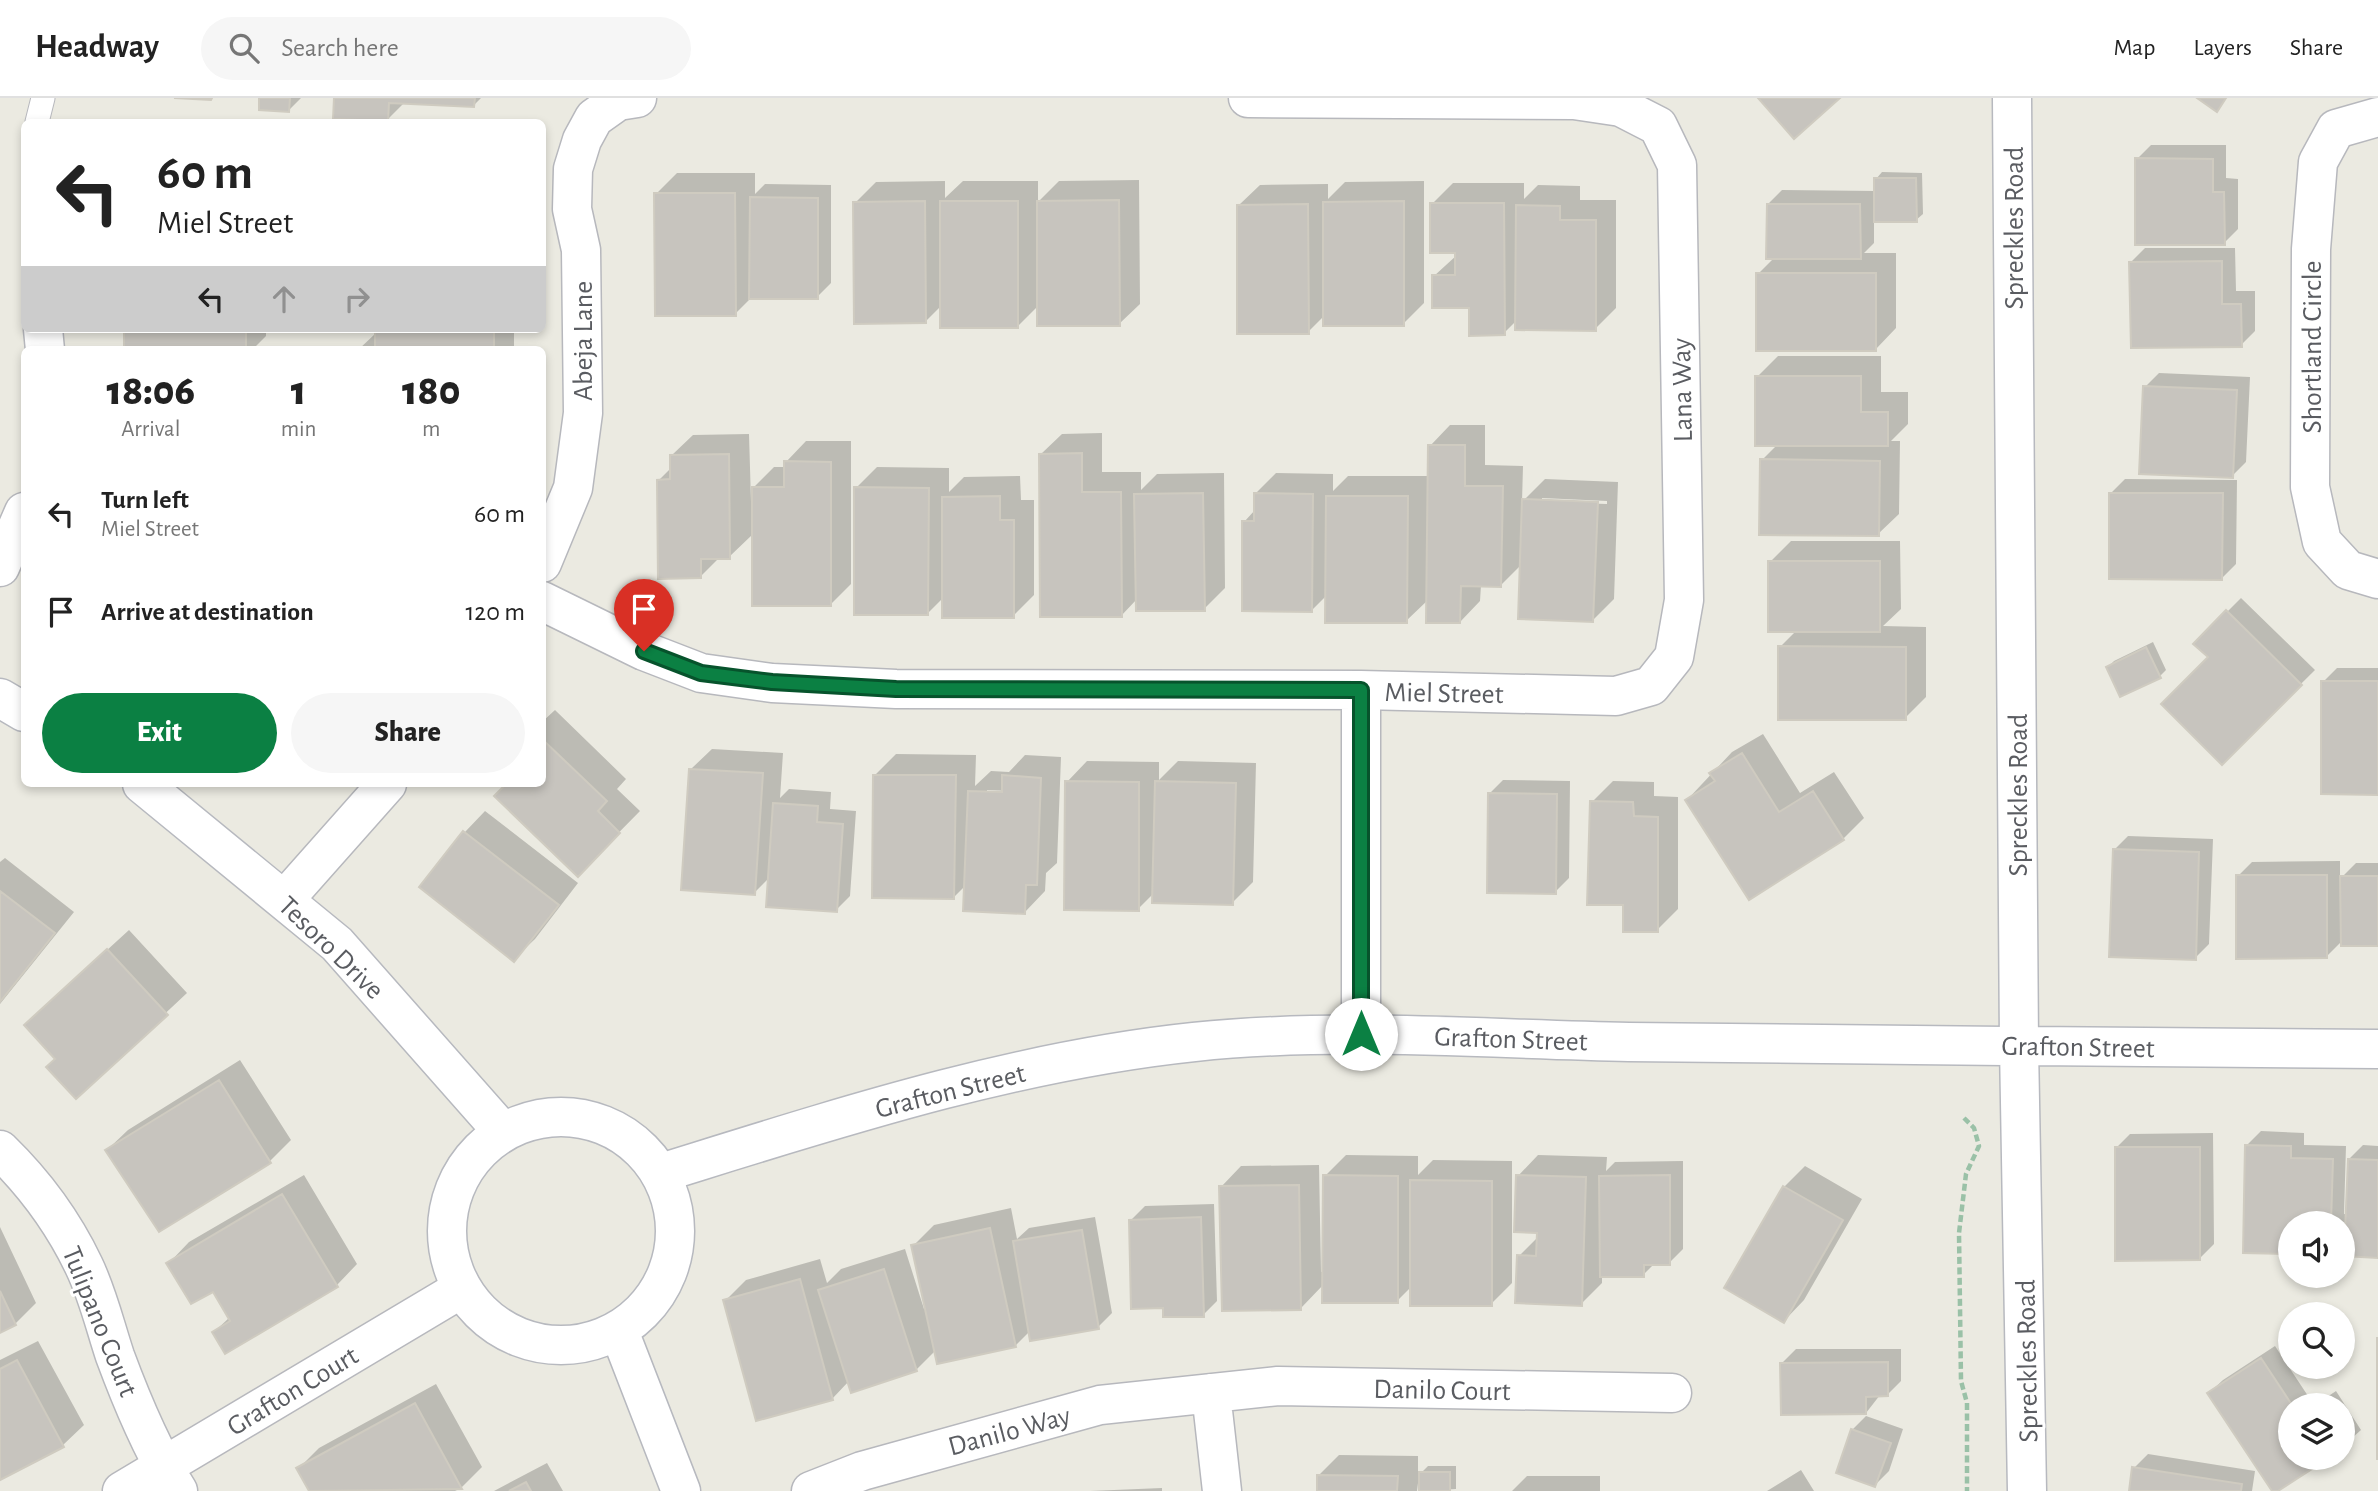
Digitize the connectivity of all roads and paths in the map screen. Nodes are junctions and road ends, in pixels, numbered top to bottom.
1 (43, 98) edge
2 (636, 98) edge
3 (1248, 98) edge
4 (2012, 98) edge
5 (2378, 117) edge
6 (38, 119) edge
7 (21, 519) edge
8 (546, 553) edge
9 (0, 567) edge
10 (2378, 579) edge
11 (546, 603) edge
12 (1674, 657) joint
13 (1361, 690) junction
14 (0, 698) edge
15 (21, 710) edge
16 (146, 787) edge
17 (384, 787) edge
18 (285, 899) junction
19 (1361, 1034) junction
20 (2019, 1046) junction
21 (2378, 1049) edge
22 (1964, 1118) dead end
23 (502, 1131) junction
24 (0, 1150) edge
25 (662, 1173) junction
26 (461, 1289) junction
27 (619, 1331) junction
28 (1672, 1393) dead end
29 (1212, 1394) junction
30 (171, 1479) edge
31 (122, 1491) edge
32 (681, 1491) edge
33 (811, 1491) edge
34 (1222, 1491) edge
35 (1967, 1491) edge
36 (2027, 1491) edge

1 - 6 lane
2 - 8 street, Abeja Lane
3 - 12 street, Lana Way
4 - 20 street, Spreckles Road
5 - 10 street, Shortland Circle
7 - 9 street
11 - 13 street, Miel Street
12 - 13 street, Miel Street
13 - 19 street
14 - 15 street
16 - 18 street, Tesoro Drive
17 - 18 street
18 - 23 street, Tesoro Drive
19 - 20 street, Grafton Street
19 - 25 street, Grafton Street
20 - 21 street, Grafton Street
20 - 36 street, Spreckles Road
22 - 35 path
23 - 25 street
23 - 26 street
24 - 30 street, Tulipano Court
25 - 27 street
26 - 27 street
26 - 30 street, Grafton Court
27 - 32 street
28 - 29 street, Danilo Court
29 - 33 street, Danilo Way
29 - 34 street
30 - 31 street, Grafton Court

